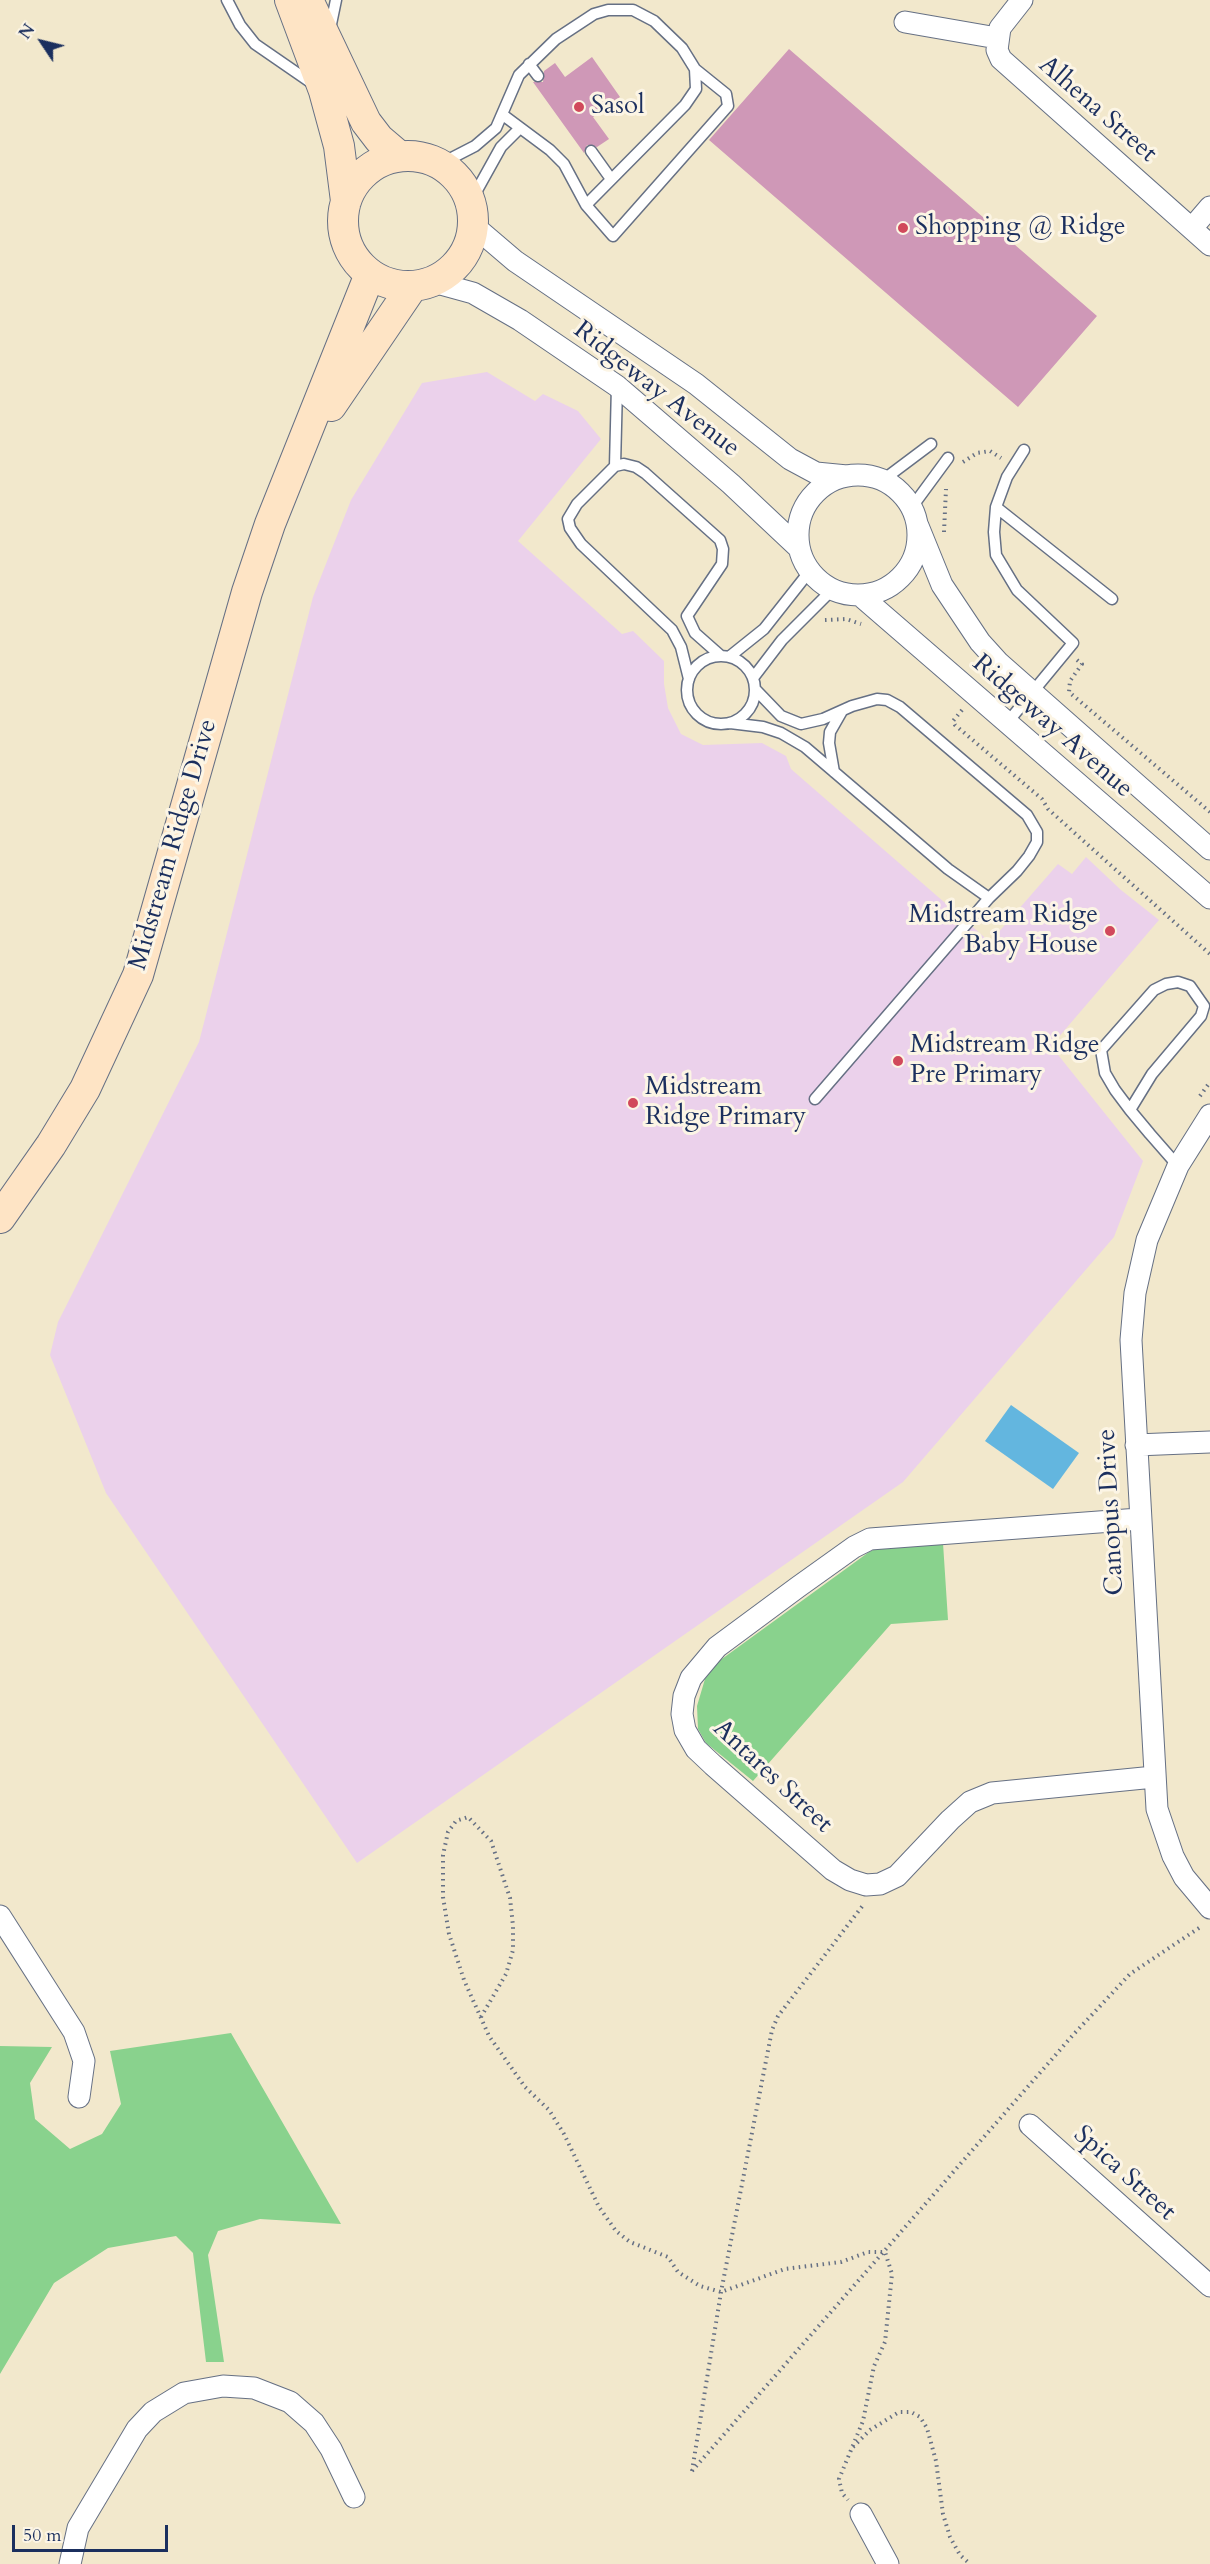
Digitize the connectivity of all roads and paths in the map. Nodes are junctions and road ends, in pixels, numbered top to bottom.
1 (227, 0) edge
2 (290, 0) edge
3 (308, 0) edge
4 (336, 0) edge
5 (1022, 0) edge
6 (905, 22) dead end
7 (997, 38) junction
8 (328, 40) junction
9 (529, 64) junction
10 (696, 69) junction
11 (538, 76) dead end
12 (324, 91) junction
13 (503, 115) junction
14 (520, 128) junction
15 (591, 151) dead end
16 (399, 156) junction
17 (440, 164) junction
18 (611, 179) junction
19 (346, 201) junction
20 (586, 205) junction
21 (1210, 207) edge
22 (472, 214) junction
23 (1192, 228) junction
24 (1210, 245) edge
25 (370, 274) junction
26 (422, 284) junction
27 (617, 386) junction
28 (931, 444) dead end
29 (301, 450) junction
30 (1024, 450) dead end
31 (948, 458) dead end
32 (615, 466) junction
33 (847, 476) junction
34 (883, 480) junction
35 (996, 507) junction
36 (915, 516) junction
37 (798, 547) junction
38 (809, 572) junction
39 (832, 590) junction
40 (861, 596) junction
41 (1112, 598) dead end
42 (823, 621) dead end
43 (865, 626) dead end
44 (1068, 650) junction
45 (725, 656) junction
46 (753, 678) junction
47 (689, 679) junction
48 (756, 689) junction
49 (1031, 694) junction
50 (973, 695) junction
51 (842, 711) junction
52 (730, 723) junction
53 (1007, 723) junction
54 (835, 772) junction
55 (1210, 812) edge
56 (1210, 849) edge
57 (989, 898) junction
58 (1210, 898) edge
59 (1210, 954) edge
60 (815, 1099) dead end
61 (1130, 1110) junction
62 (1210, 1116) edge
63 (1178, 1166) junction
64 (0, 1218) edge
65 (1210, 1442) edge
66 (1136, 1445) junction
67 (1139, 1519) junction
68 (1154, 1777) junction
69 (880, 1884) junction
70 (1210, 1908) edge
71 (0, 1916) edge
72 (1210, 1920) edge
73 (481, 2017) junction
74 (80, 2097) dead end
75 (1030, 2125) dead end
76 (885, 2252) junction
77 (1210, 2286) edge
78 (721, 2292) junction
79 (851, 2449) junction
80 (354, 2497) dead end
81 (861, 2514) joint
82 (70, 2564) edge
83 (888, 2564) edge
84 (970, 2564) edge

1 - 12 lane
2 - 12 street
3 - 8 street
4 - 8 lane
5 - 7 street
6 - 7 street
7 - 23 street, Alhena Street
8 - 16 street
9 - 10 lane
9 - 11 lane
9 - 13 lane
10 - 18 lane
10 - 20 lane
12 - 19 street
13 - 14 lane
13 - 17 lane
14 - 20 lane
14 - 22 lane
15 - 18 lane
16 - 17 street
16 - 19 street
17 - 22 street
18 - 20 lane
19 - 25 street
21 - 23 street
22 - 26 street
22 - 33 street, Ridgeway Avenue
23 - 24 street, Alhena Street
25 - 26 street
25 - 29 street, Midstream Ridge Drive
26 - 27 street, Ridgeway Avenue
26 - 29 street, Midstream Ridge Drive
27 - 32 lane
27 - 37 street, Ridgeway Avenue
28 - 34 lane
29 - 64 street, Midstream Ridge Drive
30 - 35 lane
31 - 36 lane
32 - 45 lane
32 - 47 lane
33 - 34 street
33 - 37 street
34 - 36 street
35 - 41 lane
35 - 44 lane
36 - 40 street
36 - 49 street, Ridgeway Avenue
37 - 38 street
38 - 39 street
38 - 45 lane
39 - 40 street
39 - 46 lane
40 - 50 street, Ridgeway Avenue
42 - 43 path
44 - 49 lane
44 - 55 path
45 - 46 lane
45 - 47 lane
46 - 48 lane
47 - 52 lane
48 - 51 lane
48 - 52 lane
49 - 53 lane
49 - 56 street, Ridgeway Avenue
50 - 53 street, Ridgeway Avenue
50 - 59 path
51 - 54 lane
51 - 57 lane
52 - 54 lane
53 - 58 street, Ridgeway Avenue
54 - 57 lane
57 - 60 lane
61 - 61 lane
61 - 63 lane
62 - 63 street, Canopus Drive
63 - 66 street, Canopus Drive
65 - 66 street
66 - 67 street, Canopus Drive
67 - 68 street, Canopus Drive
67 - 69 street, Antares Street
68 - 69 street
68 - 70 street, Canopus Drive
69 - 78 path
71 - 74 street
72 - 76 path
73 - 73 path
73 - 78 path
75 - 77 street, Spica Street
76 - 78 path
76 - 78 path
76 - 79 path
79 - 81 path
79 - 84 path
80 - 82 street
81 - 83 street

